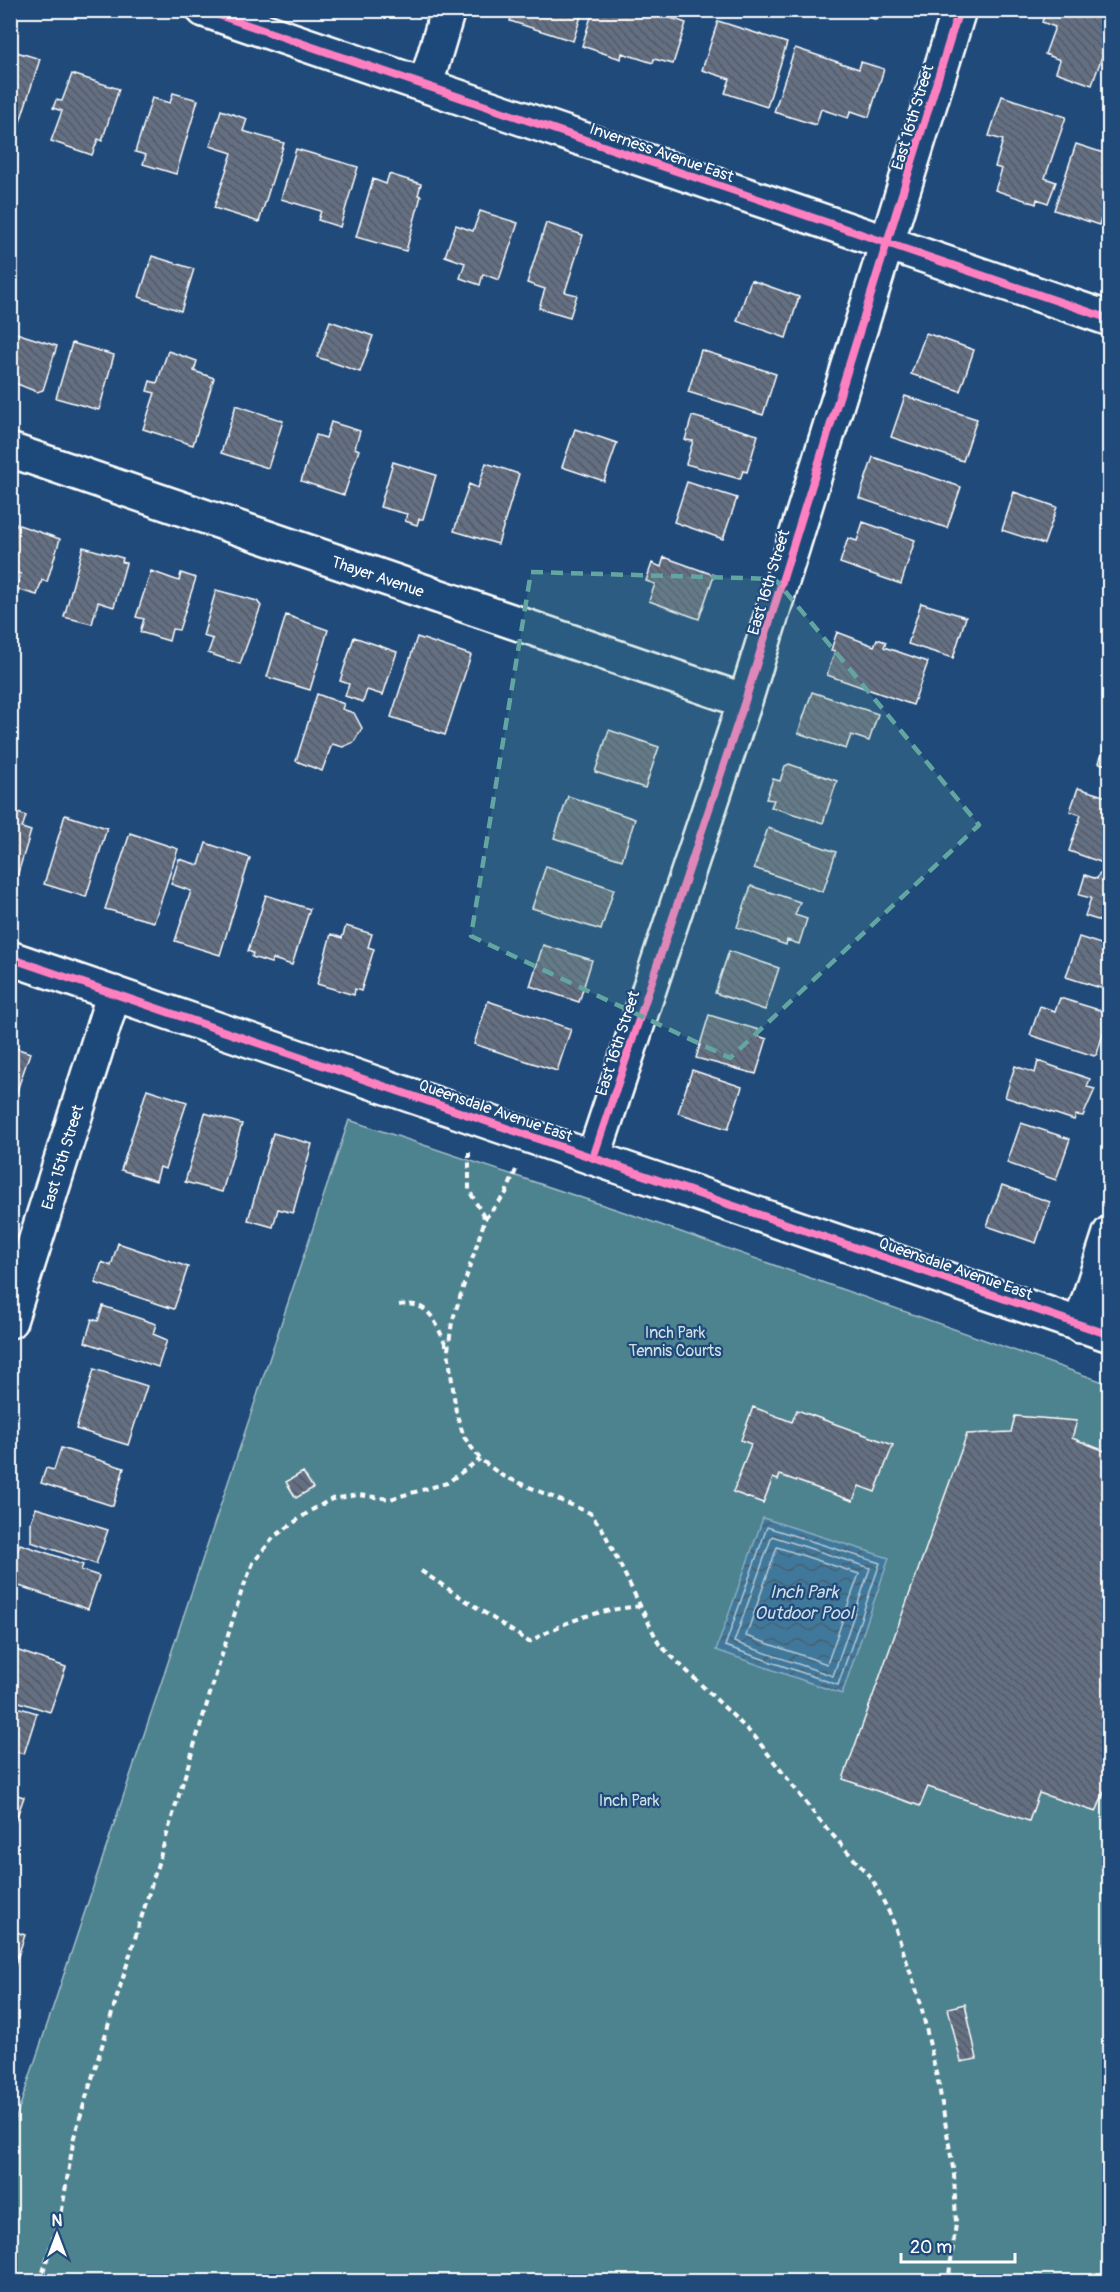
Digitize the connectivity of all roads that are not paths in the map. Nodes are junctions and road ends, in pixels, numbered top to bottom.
1 (204, 10) edge
2 (448, 10) edge
3 (959, 10) edge
4 (426, 84) junction
5 (888, 242) junction
6 (1110, 319) edge
7 (10, 450) edge
8 (745, 701) junction
9 (10, 958) edge
10 (114, 993) junction
11 (593, 1158) junction
12 (1110, 1233) edge
13 (10, 1321) edge
14 (1095, 1330) edge

1 - 4 street, Inverness Avenue East
2 - 4 street
3 - 5 street, East 16th Street
4 - 5 street, Inverness Avenue East
5 - 6 street, Inverness Avenue East
5 - 8 street, East 16th Street
7 - 8 street, Thayer Avenue
8 - 11 street, East 16th Street
9 - 10 street, Queensdale Avenue East
10 - 11 street, Queensdale Avenue East
10 - 13 street, East 15th Street
11 - 14 street, Queensdale Avenue East
12 - 14 street

